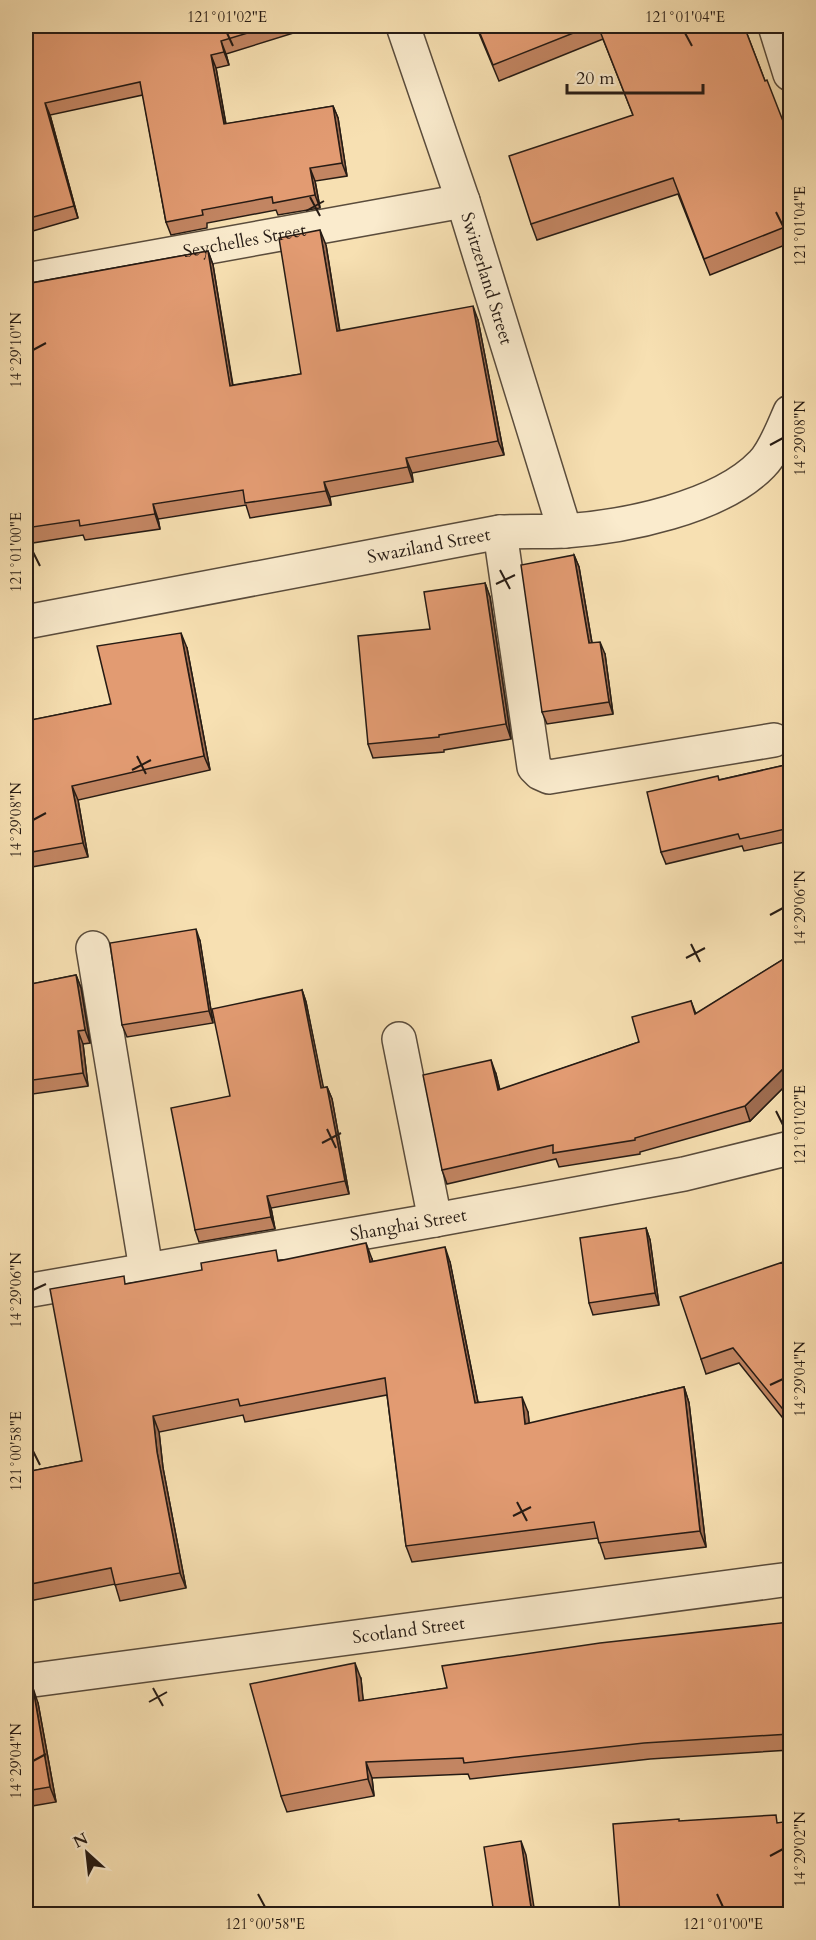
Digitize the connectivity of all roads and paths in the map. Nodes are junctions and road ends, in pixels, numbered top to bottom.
1 (403, 26) edge
2 (775, 26) edge
3 (790, 74) edge
4 (463, 201) junction
5 (26, 280) edge
6 (790, 412) edge
7 (565, 531) junction
8 (500, 532) junction
9 (26, 622) edge
10 (774, 740) dead end
11 (93, 948) dead end
12 (399, 1039) dead end
13 (790, 1149) edge
14 (435, 1220) junction
15 (146, 1269) junction
16 (26, 1291) edge
17 (790, 1579) edge
18 (26, 1681) edge

1 - 4 street, Switzerland Street
2 - 3 street
4 - 5 street, Seychelles Street
4 - 7 street, Switzerland Street
6 - 7 street, Swaziland Street
7 - 8 street, Swaziland Street
8 - 9 street, Swaziland Street
8 - 10 street
11 - 15 street
12 - 14 street
13 - 14 street, Shanghai Street
14 - 15 street, Shanghai Street
15 - 16 street, Shanghai Street
17 - 18 street, Scotland Street

